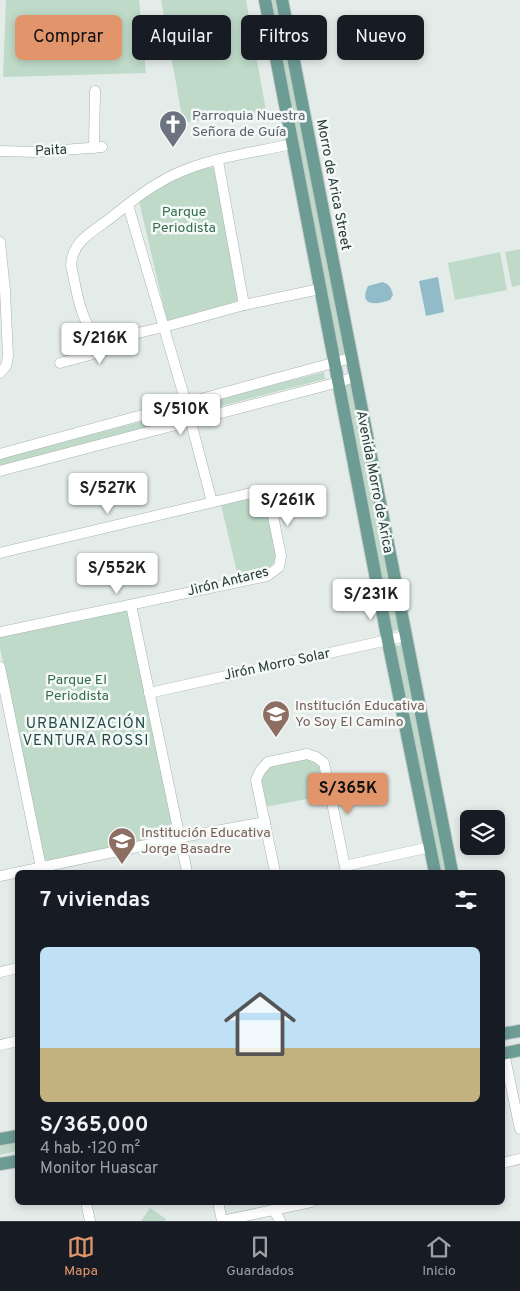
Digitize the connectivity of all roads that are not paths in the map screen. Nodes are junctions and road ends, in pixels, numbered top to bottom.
1 (265, 0) edge
2 (282, 0) edge
3 (95, 91) dead end
4 (292, 144) junction
5 (0, 151) edge
6 (218, 161) junction
7 (128, 205) junction
8 (0, 242) edge
9 (320, 289) junction
10 (244, 305) junction
11 (164, 327) junction
12 (103, 340) junction
13 (351, 358) junction
14 (60, 363) dead end
15 (335, 363) junction
16 (0, 373) edge
17 (354, 376) junction
18 (339, 382) junction
19 (186, 403) junction
20 (190, 421) junction
21 (0, 454) edge
22 (0, 471) edge
23 (217, 501) junction
24 (0, 553) edge
25 (131, 605) junction
26 (0, 632) edge
27 (406, 636) junction
28 (388, 641) junction
29 (0, 667) edge
30 (149, 693) junction
31 (265, 822) junction
32 (180, 838) junction
33 (430, 847) junction
34 (346, 869) edge
35 (42, 870) edge
36 (187, 870) edge
37 (275, 870) edge
38 (435, 870) edge
39 (452, 870) edge
40 (15, 874) edge
41 (0, 876) edge
42 (15, 969) edge
43 (0, 972) edge
44 (520, 1031) edge
45 (505, 1034) edge
46 (15, 1042) edge
47 (0, 1045) edge
48 (520, 1050) edge
49 (505, 1054) edge
50 (505, 1063) edge
51 (520, 1129) edge
52 (15, 1137) edge
53 (0, 1140) edge
54 (520, 1159) edge
55 (15, 1162) edge
56 (505, 1162) edge
57 (0, 1164) edge
58 (87, 1205) edge
59 (219, 1205) edge
60 (297, 1205) edge
61 (274, 1210) junction
62 (90, 1221) edge
63 (222, 1221) edge
64 (280, 1221) edge

1 - 4 main road
2 - 13 main road, Morro de Arica Street
3 - 5 street, Paita
4 - 6 street
4 - 9 main road
6 - 7 street
6 - 10 street
7 - 11 street
7 - 12 street
8 - 16 street
9 - 10 street
9 - 15 main road
10 - 11 street
11 - 12 street
11 - 19 street
12 - 14 street
13 - 15 street
13 - 17 main road, Morro de Arica Street
15 - 18 main road, Avenida Morro de Arica
15 - 19 street
17 - 18 street
17 - 27 main road, Avenida Morro de Arica
18 - 20 street
18 - 28 main road, Avenida Morro de Arica
19 - 20 street
19 - 21 street
20 - 22 street
20 - 23 street
23 - 24 street, Jirón Antares
23 - 25 street, Jirón Antares
25 - 26 street, Jirón Antares
25 - 30 street
27 - 28 street, Jirón Morro Solar
27 - 39 main road, Avenida Morro de Arica
28 - 30 street, Jirón Morro Solar
28 - 33 main road, Avenida Morro de Arica
29 - 35 street
30 - 32 street
31 - 32 street
31 - 34 street
31 - 37 street
32 - 35 street
32 - 36 street
33 - 34 street
33 - 38 main road, Avenida Morro de Arica
40 - 41 street
42 - 43 street
44 - 45 main road
46 - 47 street
48 - 49 main road
50 - 51 street
52 - 53 main road
54 - 56 street
55 - 57 main road
58 - 62 street
59 - 63 street
60 - 61 street
61 - 63 street
61 - 64 street

